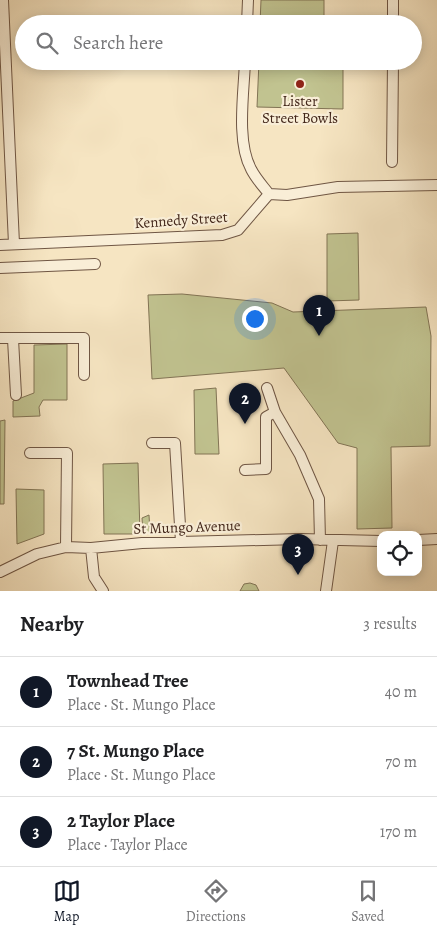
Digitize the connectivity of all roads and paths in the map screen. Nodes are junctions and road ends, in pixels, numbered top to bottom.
1 (3, 0) edge
2 (248, 0) edge
3 (393, 0) edge
4 (247, 15) edge
5 (393, 15) edge
6 (245, 70) edge
7 (393, 70) edge
8 (392, 162) dead end
9 (437, 185) edge
10 (269, 194) junction
11 (14, 244) junction
12 (0, 245) edge
13 (95, 264) dead end
14 (0, 268) edge
15 (0, 338) edge
16 (13, 339) junction
17 (84, 375) dead end
18 (267, 388) dead end
19 (16, 395) dead end
20 (275, 412) junction
21 (152, 443) dead end
22 (30, 453) dead end
23 (245, 470) dead end
24 (437, 539) edge
25 (320, 540) junction
26 (422, 540) edge
27 (333, 541) junction
28 (377, 541) edge
29 (181, 542) junction
30 (66, 546) junction
31 (91, 548) junction
32 (0, 572) edge
33 (103, 591) edge
34 (326, 591) edge

1 - 11 street
2 - 4 street
3 - 5 street
6 - 10 street
7 - 8 street
9 - 10 street
10 - 11 street, Kennedy Street
11 - 12 street, Kennedy Street
13 - 14 street
15 - 16 street
16 - 17 street
16 - 19 street
18 - 20 street
20 - 23 street
20 - 25 street
21 - 29 street
22 - 30 street
24 - 26 street
25 - 27 street, St Mungo Avenue
25 - 29 street, St Mungo Avenue
27 - 28 street, St Mungo Avenue
27 - 34 street
29 - 31 street, St Mungo Avenue
30 - 31 street, St Mungo Avenue
30 - 32 street, St Mungo Avenue
31 - 33 street

